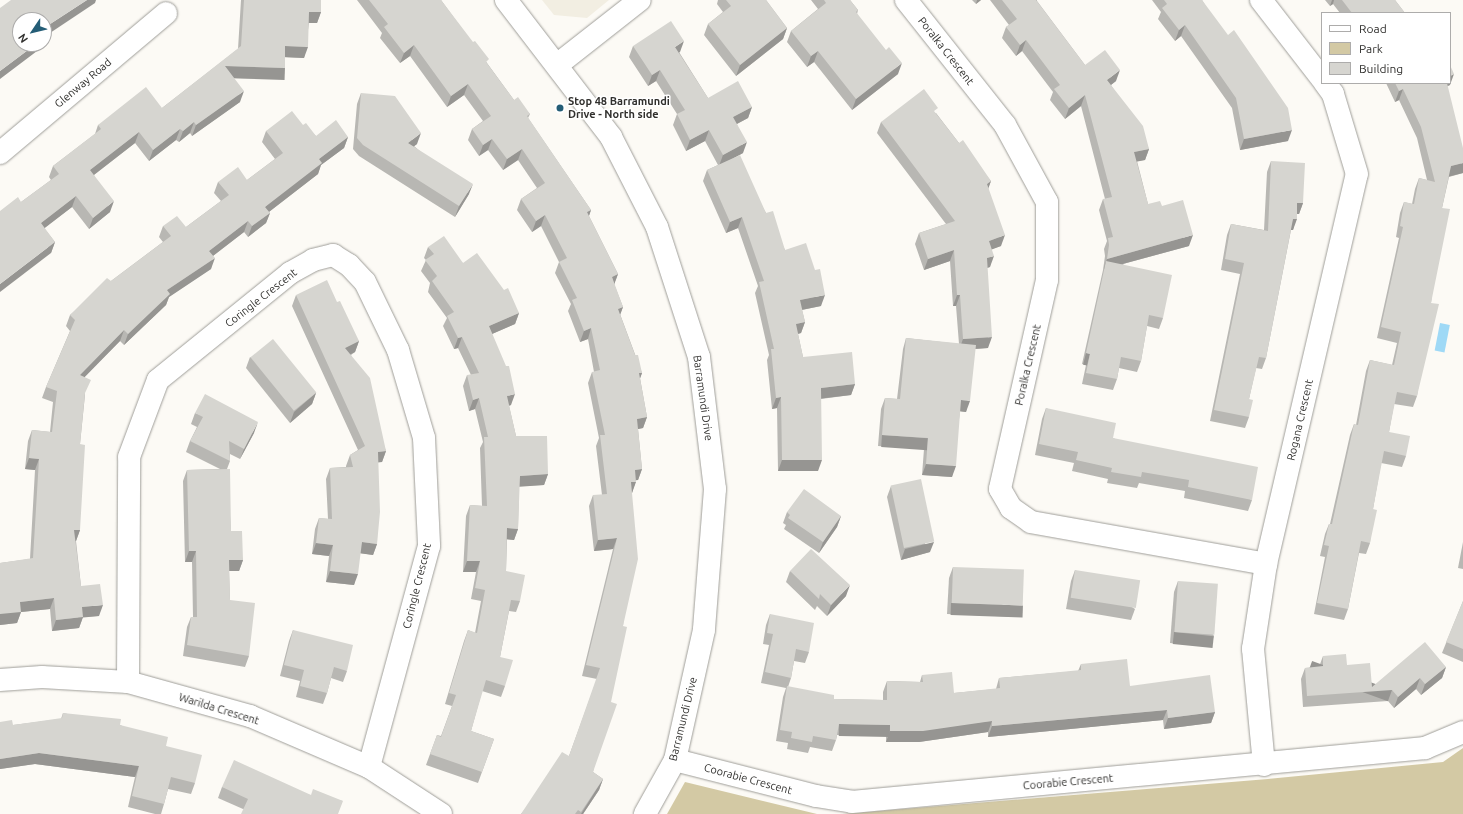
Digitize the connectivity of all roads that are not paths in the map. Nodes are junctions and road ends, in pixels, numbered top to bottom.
1 (506, 0) edge
2 (640, 0) edge
3 (906, 0) edge
4 (1262, 0) edge
5 (166, 13) dead end
6 (557, 65) junction
7 (1321, 78) edge
8 (1326, 84) edge
9 (0, 153) edge
10 (1266, 564) junction
11 (0, 680) edge
12 (128, 682) junction
13 (1463, 732) edge
14 (674, 760) junction
15 (1264, 764) junction
16 (369, 766) junction
17 (441, 814) edge
18 (645, 814) edge

1 - 6 street, Barramundi Drive
2 - 6 street
3 - 10 street, Poralka Crescent
4 - 7 street
5 - 9 street, Glenway Road
6 - 14 street, Barramundi Drive
8 - 10 street, Rogana Crescent
10 - 15 street, Rogana Crescent
11 - 12 street, Warilda Crescent
12 - 16 street, Warilda Crescent
12 - 16 street, Coringle Crescent
13 - 15 street, Coorabie Crescent
14 - 15 street, Coorabie Crescent
14 - 18 street, Barramundi Drive
16 - 17 street, Warilda Crescent

